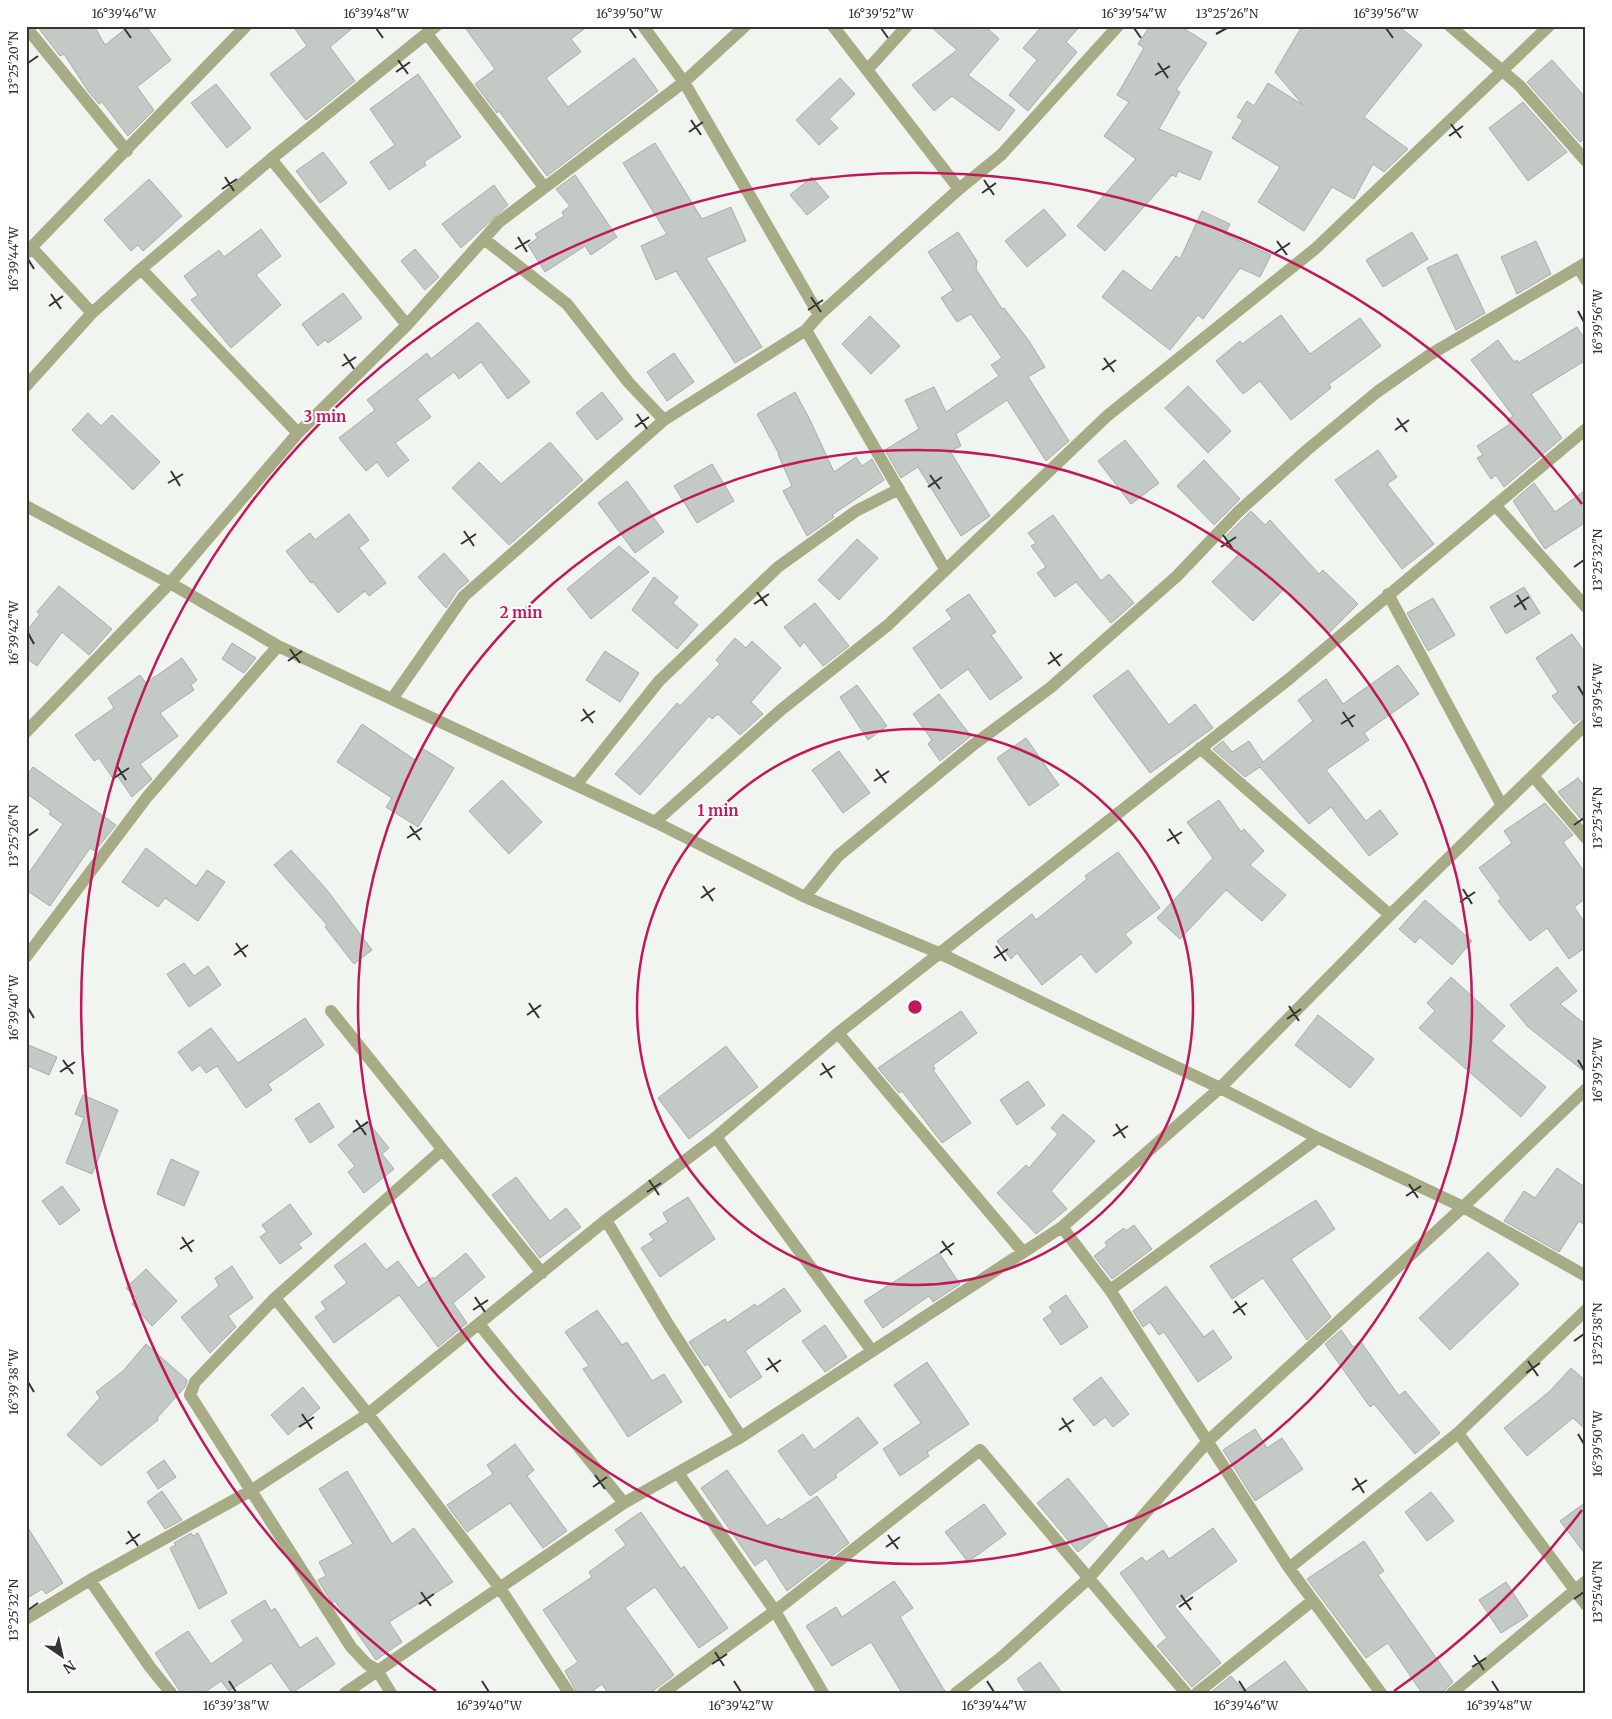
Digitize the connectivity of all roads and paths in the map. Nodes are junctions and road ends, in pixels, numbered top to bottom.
1 (246, 26) edge
2 (643, 26) edge
3 (745, 26) edge
4 (833, 26) edge
5 (907, 26) edge
6 (1118, 26) edge
7 (1450, 26) edge
8 (1548, 26) edge
9 (26, 28) edge
10 (432, 30) edge
11 (868, 69) junction
12 (1501, 70) junction
13 (684, 82) junction
14 (127, 151) junction
15 (271, 159) junction
16 (1586, 162) edge
17 (544, 187) junction
18 (959, 189) junction
19 (484, 239) junction
20 (29, 250) edge
21 (1582, 266) edge
22 (141, 269) junction
23 (1586, 280) edge
24 (92, 313) junction
25 (819, 315) junction
26 (407, 325) junction
27 (806, 330) junction
28 (26, 386) edge
29 (664, 420) junction
30 (1586, 429) edge
31 (298, 433) junction
32 (899, 489) junction
33 (1495, 505) junction
34 (26, 506) edge
35 (945, 569) junction
36 (170, 583) junction
37 (1388, 594) junction
38 (1586, 607) edge
39 (278, 646) junction
40 (392, 699) junction
41 (1586, 724) edge
42 (26, 732) edge
43 (1200, 748) junction
44 (1534, 777) junction
45 (576, 785) junction
46 (1501, 804) junction
47 (655, 822) junction
48 (1586, 838) edge
49 (805, 897) junction
50 (1390, 915) junction
51 (939, 954) junction
52 (26, 957) edge
53 (331, 1011) dead end
54 (838, 1033) junction
55 (1220, 1088) junction
56 (1586, 1089) edge
57 (716, 1137) junction
58 (1318, 1138) junction
59 (442, 1150) junction
60 (1463, 1207) junction
61 (606, 1220) junction
62 (1062, 1228) junction
63 (1023, 1252) junction
64 (542, 1272) junction
65 (1586, 1276) edge
66 (1110, 1290) junction
67 (275, 1298) junction
68 (1586, 1310) edge
69 (479, 1324) junction
70 (872, 1351) junction
71 (368, 1414) junction
72 (1458, 1433) junction
73 (741, 1437) junction
74 (1208, 1441) junction
75 (678, 1473) junction
76 (252, 1490) junction
77 (624, 1503) junction
78 (1289, 1568) junction
79 (1088, 1579) junction
80 (90, 1580) junction
81 (1586, 1581) edge
82 (500, 1588) junction
83 (1574, 1591) junction
84 (1312, 1601) junction
85 (1586, 1605) edge
86 (776, 1611) junction
87 (26, 1619) edge
88 (377, 1670) junction
89 (171, 1693) edge
90 (345, 1693) edge
91 (391, 1693) edge
92 (569, 1693) edge
93 (663, 1693) edge
94 (823, 1693) edge
95 (956, 1693) edge
96 (1186, 1693) edge
97 (1197, 1693) edge
98 (1381, 1693) edge
99 (1452, 1693) edge

1 - 14 street
2 - 13 street
3 - 13 street
4 - 11 street
5 - 11 street
6 - 18 street
7 - 12 street
8 - 12 street
9 - 14 street
10 - 15 street
10 - 17 street
11 - 18 street
12 - 16 street
12 - 35 street
13 - 17 street
13 - 25 street
14 - 20 street
15 - 22 street
15 - 26 street
17 - 19 street
18 - 25 street
19 - 26 street
19 - 29 street
20 - 24 street
21 - 23 street
21 - 49 street
22 - 24 street
22 - 31 street
24 - 28 street
25 - 27 street
26 - 31 street
27 - 29 street
27 - 32 street
29 - 40 street
30 - 33 street
31 - 36 street
32 - 35 street
32 - 45 street
33 - 37 street
33 - 38 street
34 - 36 street
35 - 47 street
36 - 39 street
36 - 42 street
37 - 43 street
37 - 46 street
39 - 40 street
39 - 52 street
40 - 45 street
41 - 44 street
43 - 50 street
43 - 51 street
44 - 46 street
44 - 48 street
45 - 47 street
46 - 50 street
47 - 49 street
49 - 51 street
50 - 55 street
51 - 54 street
51 - 55 street
53 - 59 street
54 - 57 street
54 - 63 street
55 - 58 street
55 - 62 street
56 - 60 street
57 - 61 street
57 - 70 street
58 - 60 street
58 - 66 street
59 - 64 street
59 - 67 street
60 - 65 street
60 - 74 street
61 - 64 street
61 - 73 street
62 - 63 street
62 - 66 street
63 - 70 street
64 - 69 street
66 - 74 street
67 - 71 street
67 - 76 street
68 - 72 street
69 - 71 street
69 - 77 street
70 - 73 street
71 - 76 street
71 - 82 street
72 - 78 street
72 - 83 street
73 - 75 street
74 - 78 street
74 - 79 street
75 - 77 street
75 - 86 street
76 - 80 street
76 - 88 street
77 - 82 street
78 - 84 street
79 - 86 street
79 - 95 street
79 - 96 street
80 - 87 street
80 - 89 street
81 - 83 street
82 - 88 street
82 - 92 street
83 - 85 street
83 - 99 street
84 - 97 street
84 - 98 street
86 - 93 street
86 - 94 street
88 - 90 street
88 - 91 street

